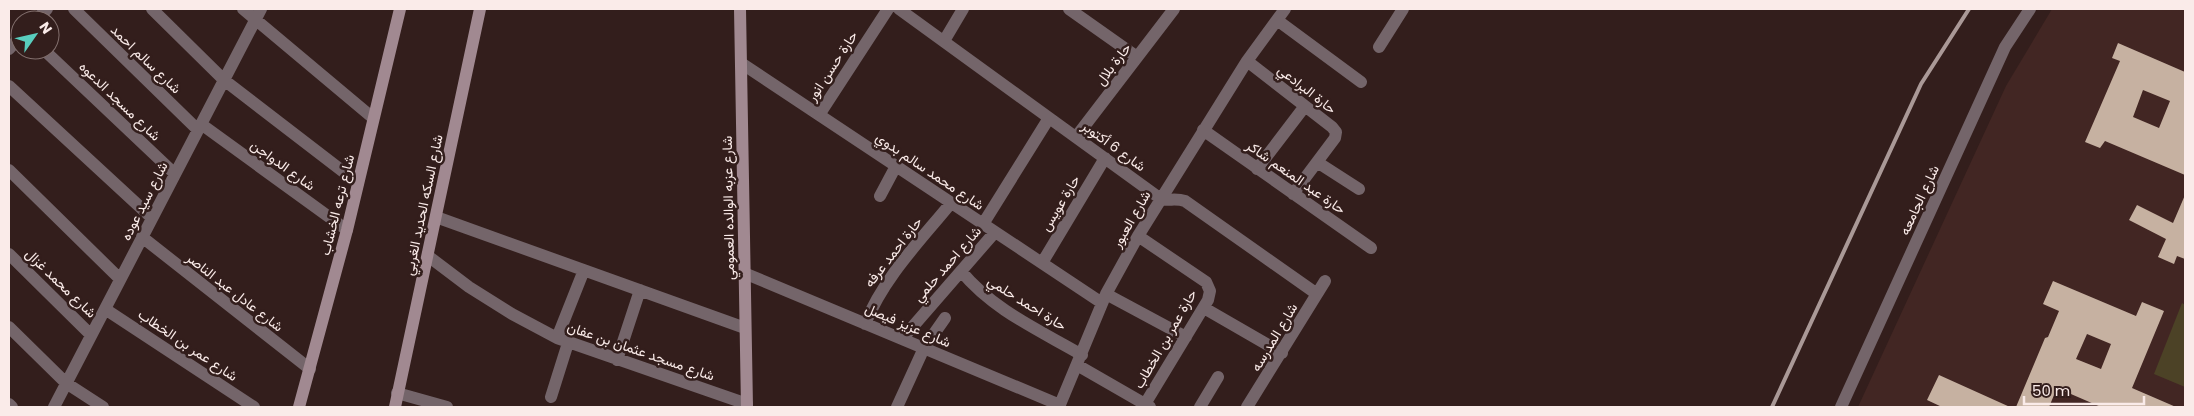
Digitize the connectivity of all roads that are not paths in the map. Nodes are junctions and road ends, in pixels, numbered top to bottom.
1 (74, 9) edge
2 (152, 9) edge
3 (243, 9) edge
4 (400, 9) edge
5 (480, 9) edge
6 (740, 9) edge
7 (888, 9) edge
8 (899, 9) edge
9 (963, 9) edge
10 (1069, 9) edge
11 (1174, 9) edge
12 (1285, 9) edge
13 (1402, 9) edge
14 (2030, 9) edge
15 (258, 14) edge
16 (1277, 20) junction
17 (944, 42) junction
18 (1379, 46) dead end
19 (1137, 57) junction
20 (55, 60) edge
21 (1247, 61) junction
22 (741, 63) junction
23 (224, 80) junction
24 (1361, 82) dead end
25 (9, 86) edge
26 (1305, 106) junction
27 (819, 115) junction
28 (373, 118) junction
29 (1049, 118) junction
30 (199, 127) junction
31 (1203, 130) junction
32 (1076, 137) junction
33 (1105, 158) junction
34 (1317, 162) junction
35 (896, 166) junction
36 (1257, 169) junction
37 (9, 170) edge
38 (175, 174) junction
39 (358, 183) junction
40 (1359, 189) dead end
41 (1293, 194) junction
42 (880, 196) dead end
43 (1161, 199) junction
44 (951, 203) junction
45 (436, 217) junction
46 (152, 218) junction
47 (983, 224) junction
48 (347, 230) junction
49 (995, 232) junction
50 (1138, 236) junction
51 (142, 238) junction
52 (1371, 248) dead end
53 (9, 254) edge
54 (428, 256) junction
55 (1042, 263) junction
56 (584, 270) junction
57 (961, 271) junction
58 (744, 273) junction
59 (120, 279) junction
60 (1325, 281) dead end
61 (640, 290) junction
62 (1317, 294) junction
63 (1104, 299) junction
64 (1204, 308) junction
65 (105, 309) junction
66 (945, 318) dead end
67 (865, 324) junction
68 (9, 326) edge
69 (745, 328) junction
70 (92, 335) junction
71 (1186, 337) junction
72 (902, 339) junction
73 (563, 341) junction
74 (924, 348) junction
75 (1282, 353) junction
76 (617, 360) junction
77 (1080, 360) junction
78 (310, 369) junction
79 (1218, 377) dead end
80 (66, 383) junction
81 (397, 393) junction
82 (551, 397) dead end
83 (9, 404) edge
84 (746, 406) edge
85 (900, 406) edge
86 (1060, 406) edge
87 (1147, 406) edge
88 (12, 407) edge
89 (54, 407) edge
90 (102, 407) edge
91 (254, 407) edge
92 (299, 407) edge
93 (394, 407) edge
94 (447, 407) edge
95 (1200, 407) edge
96 (1247, 407) edge
97 (1841, 407) edge

1 - 30 street, شارع سالم احمد
2 - 23 street
3 - 15 street
4 - 28 street, شارع ترعه الخشاب
5 - 45 street, شارع السكه الحديد الغربي
6 - 22 street, شارع عزبه الوالده العمومي
7 - 27 street, حارة حسن انور
8 - 17 street, شارع 6 أكتوبر
9 - 17 street
10 - 19 street
11 - 19 street, حارة بلال
12 - 16 street, شارع العبور
13 - 18 street
14 - 97 street, شارع الجامعه
15 - 23 street, شارع سيد عوده
15 - 28 street
16 - 21 street, شارع العبور
16 - 24 street
17 - 29 street, شارع 6 أكتوبر
19 - 32 street, حارة بلال
20 - 38 street, شارع مسجد الدعوه
21 - 26 street, حارة البرادعي
21 - 31 street, شارع العبور
22 - 27 street, شارع محمد سالم بدوي
22 - 58 street, شارع عزبه الوالده العمومي
23 - 30 street, شارع سيد عوده
23 - 39 street
25 - 46 street
26 - 34 street, حارة البرادعي
26 - 36 street
27 - 35 street, شارع محمد سالم بدوي
28 - 39 street, شارع ترعه الخشاب
29 - 32 street, شارع 6 أكتوبر
29 - 47 street
30 - 38 street, شارع سيد عوده
30 - 48 street, شارع الدواجن
31 - 36 street, حارة عبد المنعم شاكر
31 - 43 street, شارع العبور
32 - 33 street, شارع 6 أكتوبر
33 - 43 street, شارع 6 أكتوبر
33 - 55 street, حارة عويس
34 - 40 street
34 - 41 street, حارة البرادعي
35 - 42 street
35 - 44 street, شارع محمد سالم بدوي
36 - 41 street, حارة عبد المنعم شاكر
37 - 59 street
38 - 46 street, شارع سيد عوده
39 - 48 street, شارع ترعه الخشاب
41 - 52 street, حارة عبد المنعم شاكر
43 - 50 street, شارع العبور
43 - 62 street
44 - 47 street, شارع محمد سالم بدوي
44 - 67 street, حارة احمد عرفه
45 - 54 street, شارع السكه الحديد الغربي
45 - 56 street
46 - 51 street, شارع سيد عوده
47 - 49 street, شارع محمد سالم بدوي
48 - 78 street, شارع ترعه الخشاب
49 - 55 street, شارع محمد سالم بدوي
49 - 57 street, شارع احمد حلمي
50 - 63 street, شارع العبور
50 - 64 street, حارة عمر بن الخطاب
51 - 59 street, شارع سيد عوده
51 - 78 street, شارع عادل عبد الناصر
53 - 70 street, شارع محمد غزال
54 - 73 street, شارع مسجد عثمان بن عفان
54 - 81 street, شارع السكه الحديد الغربي
55 - 63 street, شارع محمد سالم بدوي
56 - 61 street
56 - 73 street
57 - 72 street, شارع احمد حلمي
57 - 77 street, حارة احمد حلمي
58 - 67 street, شارع عزيز فيصل
58 - 69 street, شارع عزبه الوالده العمومي
59 - 65 street, شارع سيد عوده
60 - 62 street, شارع المدرسه
61 - 69 street
61 - 76 street
62 - 75 street, شارع المدرسه
63 - 71 street, شارع محمد سالم بدوي
63 - 77 street, شارع العبور
64 - 71 street, حارة عمر بن الخطاب
64 - 75 street
65 - 70 street, شارع سيد عوده
65 - 91 street, شارع عمر بن الخطاب
66 - 74 street
67 - 72 street, شارع عزيز فيصل
68 - 80 street
69 - 84 street, شارع عزبه الوالده العمومي
70 - 80 street, شارع سيد عوده
71 - 87 street, حارة عمر بن الخطاب
72 - 74 street, شارع عزيز فيصل
73 - 76 street, شارع مسجد عثمان بن عفان
73 - 82 street
74 - 85 street
74 - 86 street, شارع عزيز فيصل
75 - 96 street, شارع المدرسه
76 - 84 street, شارع مسجد عثمان بن عفان
77 - 86 street, شارع العبور
77 - 87 street
78 - 92 street, شارع ترعه الخشاب
79 - 95 street
80 - 89 street, شارع سيد عوده
80 - 90 street
81 - 93 street, شارع السكه الحديد الغربي
81 - 94 street
83 - 88 street

